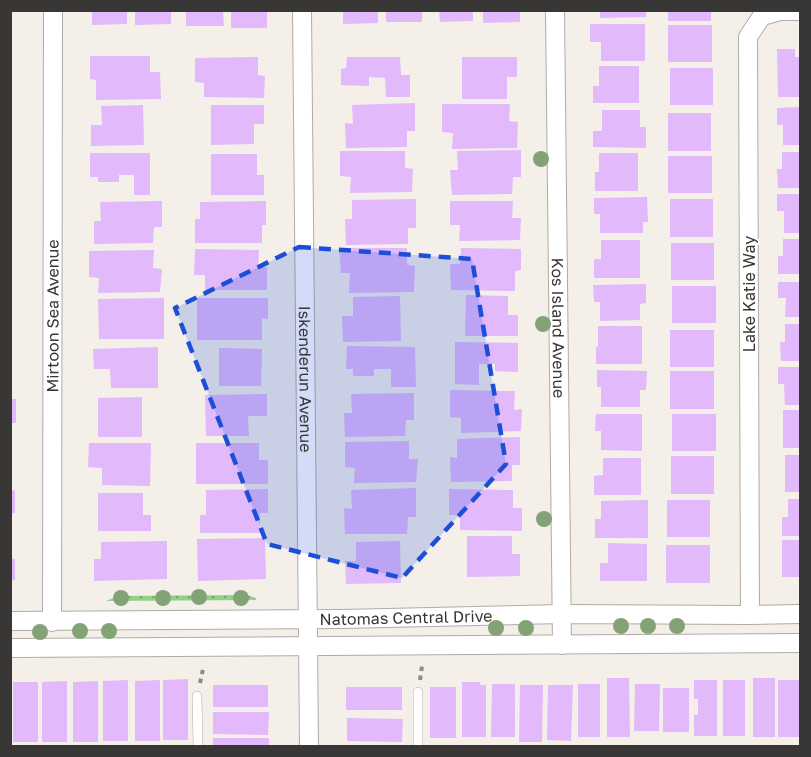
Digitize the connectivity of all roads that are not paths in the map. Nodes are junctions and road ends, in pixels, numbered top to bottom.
1 (53, 10) edge
2 (303, 10) edge
3 (555, 10) edge
4 (801, 11) edge
5 (562, 614) junction
6 (801, 614) edge
7 (750, 615) junction
8 (308, 619) junction
9 (10, 621) edge
10 (52, 622) junction
11 (801, 643) edge
12 (308, 645) junction
13 (562, 645) junction
14 (10, 648) edge
15 (418, 692) dead end
16 (197, 696) dead end
17 (198, 747) edge
18 (309, 747) edge
19 (418, 747) edge

1 - 10 street, Mirtoon Sea Avenue
2 - 8 street, Iskenderun Avenue
3 - 5 street, Kos Island Avenue
4 - 7 street, Lake Katie Way
5 - 7 street, Natomas Central Drive
5 - 8 street, Natomas Central Drive
5 - 13 street, Kos Island Avenue
6 - 7 street, Natomas Central Drive
8 - 10 street, Natomas Central Drive
8 - 12 street, Iskenderun Avenue
9 - 10 street, Natomas Central Drive
11 - 13 street, Natomas Central Drive
12 - 13 street, Natomas Central Drive
12 - 14 street, Natomas Central Drive
12 - 18 street, Iskenderun Avenue
15 - 19 lane
16 - 17 lane

